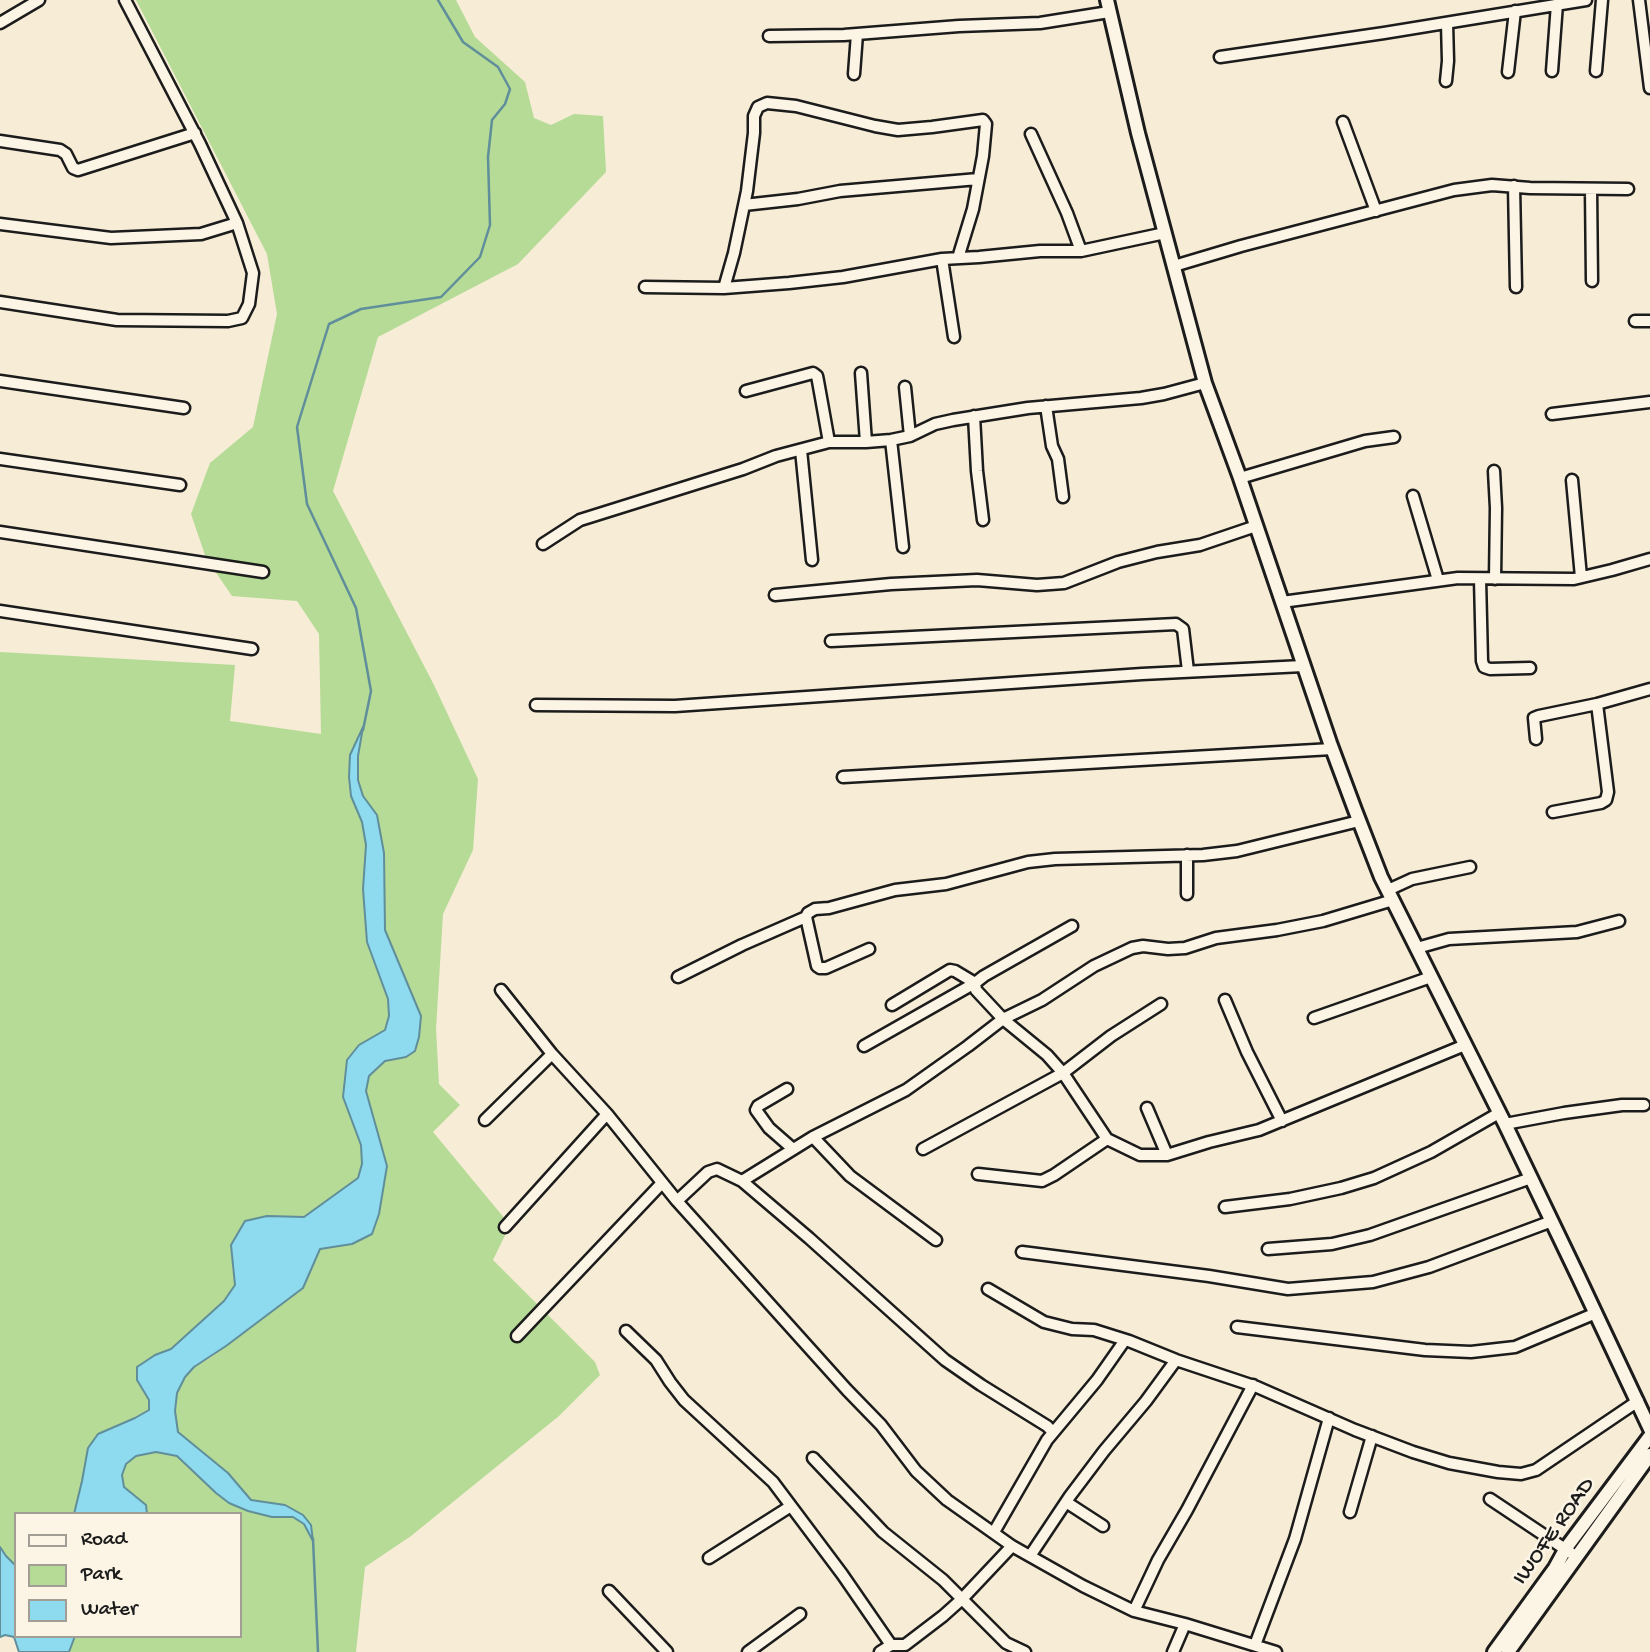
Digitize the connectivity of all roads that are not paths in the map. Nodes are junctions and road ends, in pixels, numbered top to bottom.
1 (39, 0) edge
2 (125, 0) edge
3 (1586, 0) edge
4 (1602, 0) edge
5 (1639, 0) edge
6 (1557, 4) junction
7 (1108, 6) edge
8 (1515, 11) junction
9 (0, 23) edge
10 (1447, 23) junction
11 (857, 34) junction
12 (769, 36) dead end
13 (1220, 57) dead end
14 (1552, 71) dead end
15 (1596, 71) dead end
16 (1508, 72) dead end
17 (854, 74) dead end
18 (1446, 81) dead end
19 (1650, 88) edge
20 (1343, 122) dead end
21 (195, 133) junction
22 (1031, 134) dead end
23 (0, 141) edge
24 (978, 179) junction
25 (1514, 187) junction
26 (1591, 189) junction
27 (1628, 189) dead end
28 (744, 205) junction
29 (1376, 211) junction
30 (237, 223) junction
31 (0, 224) edge
32 (1165, 233) junction
33 (1081, 251) junction
34 (958, 258) junction
35 (942, 259) junction
36 (1174, 266) junction
37 (1592, 281) dead end
38 (645, 287) dead end
39 (1516, 287) dead end
40 (724, 288) junction
41 (0, 302) edge
42 (1635, 321) dead end
43 (1650, 321) edge
44 (954, 337) dead end
45 (861, 373) dead end
46 (0, 381) edge
47 (1205, 383) junction
48 (905, 387) dead end
49 (746, 391) dead end
50 (1650, 402) edge
51 (1046, 406) junction
52 (184, 408) dead end
53 (1552, 414) dead end
54 (974, 416) junction
55 (910, 436) junction
56 (1394, 437) dead end
57 (891, 440) junction
58 (829, 442) junction
59 (866, 442) junction
60 (801, 450) junction
61 (0, 459) edge
62 (1494, 471) dead end
63 (1240, 478) junction
64 (1572, 480) dead end
65 (180, 485) dead end
66 (1413, 496) dead end
67 (1063, 497) dead end
68 (983, 520) dead end
69 (1256, 526) junction
70 (0, 532) edge
71 (543, 544) dead end
72 (903, 547) dead end
73 (1650, 559) edge
74 (812, 561) dead end
75 (263, 572) dead end
76 (1581, 577) junction
77 (1480, 579) junction
78 (1494, 579) junction
79 (1438, 580) junction
80 (775, 595) dead end
81 (1282, 602) junction
82 (0, 611) edge
83 (831, 641) dead end
84 (252, 649) dead end
85 (1303, 666) junction
86 (1530, 668) dead end
87 (1188, 671) junction
88 (1650, 689) edge
89 (1597, 704) junction
90 (536, 705) dead end
91 (1536, 739) dead end
92 (1332, 749) junction
93 (843, 777) dead end
94 (1553, 812) dead end
95 (1359, 821) junction
96 (1187, 855) junction
97 (1470, 867) dead end
98 (1187, 894) dead end
99 (1390, 895) junction
100 (806, 917) junction
101 (1619, 921) dead end
102 (1072, 926) dead end
103 (1417, 948) junction
104 (869, 949) dead end
105 (678, 977) dead end
106 (1431, 977) junction
107 (975, 983) junction
108 (501, 990) dead end
109 (1225, 1000) dead end
110 (1161, 1004) dead end
111 (892, 1005) dead end
112 (1314, 1018) dead end
113 (1003, 1019) junction
114 (1465, 1045) junction
115 (864, 1046) dead end
116 (552, 1054) junction
117 (1063, 1073) junction
118 (787, 1089) dead end
119 (1644, 1105) dead end
120 (1147, 1108) dead end
121 (607, 1114) junction
122 (1502, 1119) junction
123 (485, 1120) dead end
124 (1282, 1121) junction
125 (813, 1137) junction
126 (1107, 1139) junction
127 (793, 1149) junction
128 (923, 1149) dead end
129 (1167, 1156) junction
130 (978, 1174) dead end
131 (1531, 1178) junction
132 (741, 1181) junction
133 (662, 1183) junction
134 (677, 1201) junction
135 (1225, 1207) dead end
136 (1552, 1221) junction
137 (505, 1227) dead end
138 (936, 1240) dead end
139 (1268, 1249) dead end
140 (1022, 1252) dead end
141 (988, 1289) dead end
142 (1596, 1313) junction
143 (1237, 1327) dead end
144 (626, 1331) dead end
145 (517, 1336) dead end
146 (1125, 1340) junction
147 (1176, 1360) junction
148 (1253, 1385) junction
149 (1638, 1401) junction
150 (1329, 1418) junction
151 (1650, 1429) edge
152 (1053, 1432) junction
153 (1372, 1436) junction
154 (1650, 1436) edge
155 (1650, 1455) edge
156 (813, 1458) dead end
157 (1490, 1499) dead end
158 (1066, 1502) junction
159 (791, 1506) junction
160 (1350, 1512) dead end
161 (1103, 1526) dead end
162 (993, 1532) junction
163 (1012, 1546) junction
164 (1566, 1548) junction
165 (1030, 1556) junction
166 (709, 1558) dead end
167 (1577, 1558) junction
168 (609, 1591) dead end
169 (962, 1600) junction
170 (1134, 1611) junction
171 (800, 1614) dead end
172 (1185, 1624) junction
173 (891, 1645) junction
174 (1255, 1645) junction
175 (667, 1652) edge
176 (748, 1652) edge
177 (880, 1652) edge
178 (1025, 1652) edge
179 (1173, 1652) edge
180 (1276, 1652) edge
181 (1494, 1652) edge
182 (1508, 1652) edge

1 - 9 street
2 - 21 street
3 - 6 street
4 - 15 street
5 - 19 street
6 - 8 street
6 - 14 street
7 - 11 street
7 - 32 street
8 - 10 street
8 - 16 street
10 - 13 street
10 - 18 street
11 - 12 street
11 - 17 street
20 - 29 street
21 - 23 street
21 - 30 street
22 - 33 street
24 - 28 street
24 - 28 street
24 - 34 street
25 - 26 street
25 - 29 street
25 - 39 street
26 - 27 street
26 - 37 street
28 - 40 street
29 - 36 street
30 - 31 street
30 - 41 street
32 - 33 street
32 - 36 street
33 - 34 street
34 - 35 street
35 - 40 street
35 - 44 street
36 - 47 street
38 - 40 street
42 - 43 street
45 - 59 street
46 - 52 street
47 - 51 street
47 - 63 street
48 - 55 street
49 - 58 street
50 - 53 street
51 - 54 street
51 - 67 street
54 - 55 street
54 - 68 street
55 - 57 street
56 - 63 street
57 - 59 street
57 - 72 street
58 - 59 street
58 - 60 street
60 - 71 street
60 - 74 street
61 - 65 street
62 - 78 street
63 - 69 street
64 - 76 street
66 - 79 street
69 - 80 street
69 - 81 street
70 - 75 street
73 - 76 street
76 - 78 street
77 - 78 street
77 - 79 street
77 - 86 street
79 - 81 street
81 - 85 street
82 - 84 street
83 - 87 street
85 - 87 street
85 - 92 street
87 - 90 street
88 - 89 street
89 - 91 street
89 - 94 street
92 - 93 street
92 - 95 street
95 - 96 street
95 - 99 street
96 - 98 street
96 - 100 street
97 - 99 street
99 - 103 street
99 - 113 street
100 - 104 street
100 - 105 street
101 - 103 street
102 - 107 street
103 - 106 street
106 - 112 street
106 - 114 street
107 - 111 street
107 - 113 street
107 - 115 street
108 - 116 street
109 - 124 street
110 - 117 street
113 - 117 street
113 - 125 street
114 - 122 street
114 - 124 street
116 - 121 street
116 - 123 street
117 - 126 street
117 - 128 street
118 - 127 street
119 - 122 street
120 - 129 street
121 - 133 street
121 - 137 street
122 - 131 street
122 - 135 street
124 - 129 street
125 - 127 street
125 - 138 street
126 - 129 street
126 - 130 street
127 - 132 street
131 - 136 street
131 - 139 street
132 - 134 street
132 - 152 street
133 - 134 street
133 - 145 street
134 - 162 street
136 - 140 street
136 - 142 street
141 - 146 street
142 - 143 street
142 - 149 street
144 - 159 street
146 - 147 street
146 - 152 street
147 - 148 street
147 - 158 street
148 - 150 street
148 - 170 street
149 - 151 street
149 - 153 street
150 - 153 street
150 - 174 street
152 - 162 street
153 - 160 street
154 - 164 street, IWOFE ROAD
155 - 167 street, IWOFE ROAD
156 - 169 street
157 - 164 street
158 - 161 street
158 - 165 street
159 - 166 street
159 - 173 street
162 - 163 street
163 - 165 street
163 - 169 street
164 - 167 street
164 - 181 street, IWOFE ROAD
165 - 170 street
167 - 182 street, IWOFE ROAD
168 - 175 street
169 - 173 street
169 - 178 street
170 - 172 street
171 - 176 street
172 - 174 street
172 - 179 street
173 - 177 street
174 - 180 street

